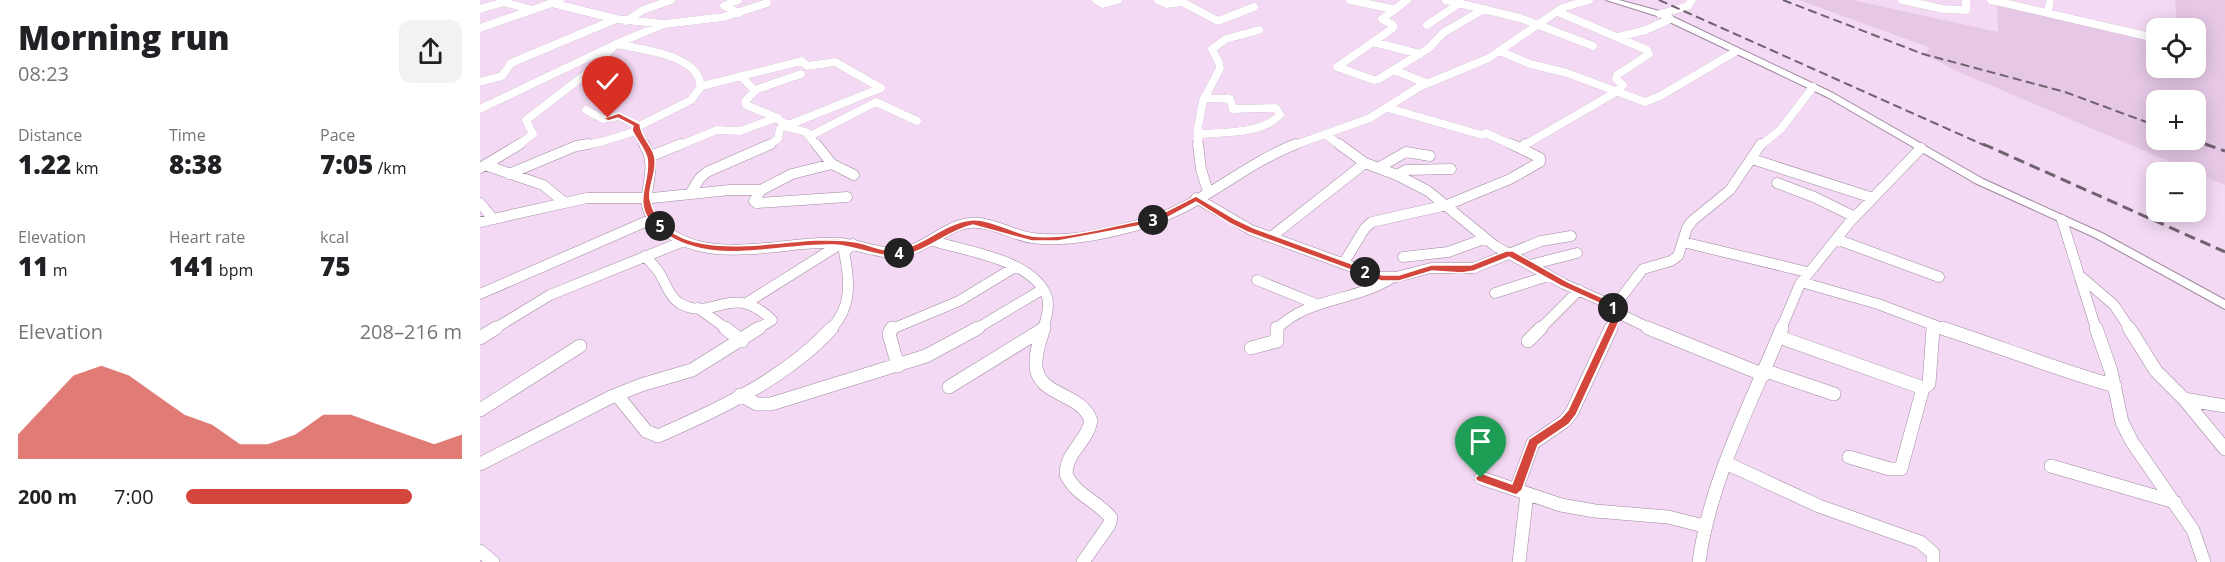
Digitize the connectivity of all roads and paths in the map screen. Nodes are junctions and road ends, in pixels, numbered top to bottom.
1 (671, 0) edge
2 (738, 0) edge
3 (1096, 0) edge
4 (1118, 0) edge
5 (1158, 0) edge
6 (1350, 0) edge
7 (1407, 0) edge
8 (1446, 0) edge
9 (1589, 0) edge
10 (1610, 0) edge
11 (1692, 0) edge
12 (1902, 0) edge
13 (1966, 0) edge
14 (1990, 0) edge
15 (2050, 0) edge
16 (556, 1) edge
17 (767, 3) dead end
18 (1460, 3) junction
19 (1254, 7) dead end
20 (480, 9) edge
21 (1392, 9) junction
22 (1484, 9) junction
23 (531, 10) junction
24 (1558, 12) junction
25 (739, 13) junction
26 (2048, 13) junction
27 (1660, 14) junction
28 (1671, 19) junction
29 (621, 20) junction
30 (664, 24) junction
31 (1537, 24) junction
32 (1427, 25) dead end
33 (480, 28) edge
34 (1258, 30) dead end
35 (2146, 36) edge
36 (1618, 37) junction
37 (1373, 42) junction
38 (616, 44) junction
39 (1593, 46) dead end
40 (1500, 51) junction
41 (1735, 52) junction
42 (1420, 54) junction
43 (819, 65) junction
44 (1394, 70) junction
45 (741, 76) junction
46 (480, 82) edge
47 (1426, 83) junction
48 (702, 86) junction
49 (1813, 87) junction
50 (755, 90) junction
51 (1616, 92) junction
52 (1204, 98) junction
53 (480, 99) edge
54 (490, 103) junction
55 (1388, 108) junction
56 (480, 109) edge
57 (586, 110) dead end
58 (917, 122) dead end
59 (783, 123) junction
60 (637, 128) junction
61 (1200, 134) junction
62 (1325, 134) junction
63 (810, 136) junction
64 (1921, 148) junction
65 (1522, 149) junction
66 (651, 156) junction
67 (1430, 156) dead end
68 (1752, 159) junction
69 (1365, 163) junction
70 (832, 164) junction
71 (482, 167) edge
72 (1378, 168) junction
73 (1451, 169) dead end
74 (509, 174) junction
75 (854, 175) dead end
76 (1397, 175) junction
77 (1777, 183) dead end
78 (761, 190) junction
79 (1208, 192) junction
80 (690, 194) junction
81 (645, 197) junction
82 (847, 197) dead end
83 (1196, 198) junction
84 (1873, 198) junction
85 (564, 202) junction
86 (480, 204) edge
87 (1448, 206) junction
88 (1855, 217) junction
89 (494, 219) junction
90 (652, 219) junction
91 (2062, 220) junction
92 (480, 222) edge
93 (1571, 236) dead end
94 (1271, 237) junction
95 (1484, 239) junction
96 (1836, 239) junction
97 (684, 241) junction
98 (933, 241) junction
99 (1683, 242) junction
100 (848, 244) junction
101 (1577, 253) dead end
102 (1509, 254) junction
103 (645, 256) junction
104 (1403, 257) dead end
105 (1343, 264) junction
106 (1530, 266) junction
107 (1015, 267) junction
108 (2079, 275) junction
109 (1548, 276) junction
110 (1804, 277) junction
111 (1939, 277) dead end
112 (1390, 279) junction
113 (1257, 280) dead end
114 (1043, 289) junction
115 (1578, 291) junction
116 (1495, 293) dead end
117 (480, 294) edge
118 (747, 302) junction
119 (1316, 304) junction
120 (2225, 305) edge
121 (698, 308) junction
122 (1616, 311) junction
123 (1939, 327) junction
124 (1043, 329) junction
125 (1779, 337) junction
126 (480, 338) edge
127 (742, 341) junction
128 (1528, 341) dead end
129 (580, 346) dead end
130 (1251, 348) dead end
131 (898, 366) junction
132 (1765, 373) junction
133 (2115, 386) junction
134 (949, 387) dead end
135 (1923, 388) junction
136 (1834, 394) dead end
137 (617, 395) junction
138 (740, 395) junction
139 (2184, 399) junction
140 (2225, 406) edge
141 (480, 410) edge
142 (2225, 449) edge
143 (1849, 457) dead end
144 (480, 464) edge
145 (1726, 464) junction
146 (2051, 466) dead end
147 (1481, 478) dead end
148 (1522, 492) junction
149 (2175, 502) junction
150 (1704, 526) junction
151 (480, 552) edge
152 (493, 562) edge
153 (1083, 562) edge
154 (1519, 562) edge
155 (1699, 562) edge
156 (1933, 562) edge
157 (2204, 562) edge

1 - 29 street
2 - 25 street
3 - 4 street
5 - 19 street
6 - 21 street
7 - 21 street
8 - 18 street
9 - 24 street
10 - 27 main road
11 - 27 street
12 - 13 street
14 - 26 street
15 - 26 street
16 - 23 street
16 - 29 street
17 - 25 street
18 - 22 street
18 - 32 street
20 - 23 street
21 - 37 street
22 - 31 street
22 - 42 street
23 - 33 street
24 - 31 street
24 - 36 street
25 - 30 street
26 - 35 street
27 - 28 main road
28 - 36 street
28 - 41 main road
29 - 30 street
29 - 46 street
30 - 38 street
31 - 39 street
31 - 40 street
34 - 52 street
36 - 51 street
37 - 42 street
37 - 44 street
38 - 48 street
38 - 54 street
38 - 71 street
40 - 47 street
40 - 51 street
41 - 49 main road
41 - 51 street
42 - 44 street
43 - 45 street
43 - 50 street
43 - 59 street
44 - 47 street
45 - 48 street
45 - 50 street
47 - 55 street
48 - 60 street
49 - 64 main road
49 - 68 street
50 - 59 street
51 - 65 street
52 - 61 street
52 - 61 street
53 - 54 street
54 - 56 street
55 - 62 street
55 - 65 street
57 - 60 street
58 - 63 street
59 - 63 street
59 - 66 street
59 - 80 street
60 - 66 street
60 - 74 street
61 - 79 street
62 - 69 street
62 - 79 street
63 - 70 street
64 - 84 street
64 - 91 main road
65 - 87 street
66 - 81 street
67 - 72 street
68 - 84 street
68 - 99 street
69 - 72 street
69 - 94 street
70 - 75 street
70 - 78 street
71 - 74 street
72 - 76 street
73 - 76 street
74 - 85 street
76 - 87 street
77 - 88 street
78 - 80 street
78 - 82 street
79 - 83 street
80 - 81 street
81 - 85 street
81 - 90 street
83 - 94 street
83 - 98 street
84 - 88 street
85 - 89 street
86 - 89 street
87 - 95 street
87 - 105 street
88 - 96 street
89 - 92 street
90 - 97 street
90 - 117 street
91 - 108 street
91 - 120 main road
93 - 102 street
94 - 105 street
95 - 102 street
95 - 104 street
96 - 110 street
96 - 111 street
97 - 100 street
97 - 103 street
98 - 100 street
98 - 107 street
99 - 110 street
99 - 122 street
100 - 118 street
100 - 138 street
101 - 106 street
102 - 106 street
102 - 112 street
103 - 121 street
103 - 126 street
105 - 112 street
106 - 109 street
107 - 114 street
107 - 131 street
108 - 133 street
108 - 139 street
109 - 115 street
109 - 116 street
110 - 123 street
110 - 125 street
112 - 119 street
113 - 119 street
114 - 124 street
114 - 131 street
115 - 122 street
115 - 128 street
118 - 121 street
118 - 127 street
119 - 130 street
121 - 127 street
122 - 132 street
122 - 148 street
123 - 133 street
123 - 135 street
124 - 134 street
124 - 153 street
125 - 132 street
125 - 135 street
127 - 137 street
129 - 141 street
131 - 138 street
132 - 136 street
132 - 145 street
133 - 149 street
135 - 143 street
137 - 138 street
137 - 144 street
139 - 140 street
139 - 142 street
145 - 150 street
145 - 156 street
146 - 149 street
147 - 148 street
148 - 150 street
148 - 154 street
149 - 157 street
150 - 155 street
151 - 152 street

